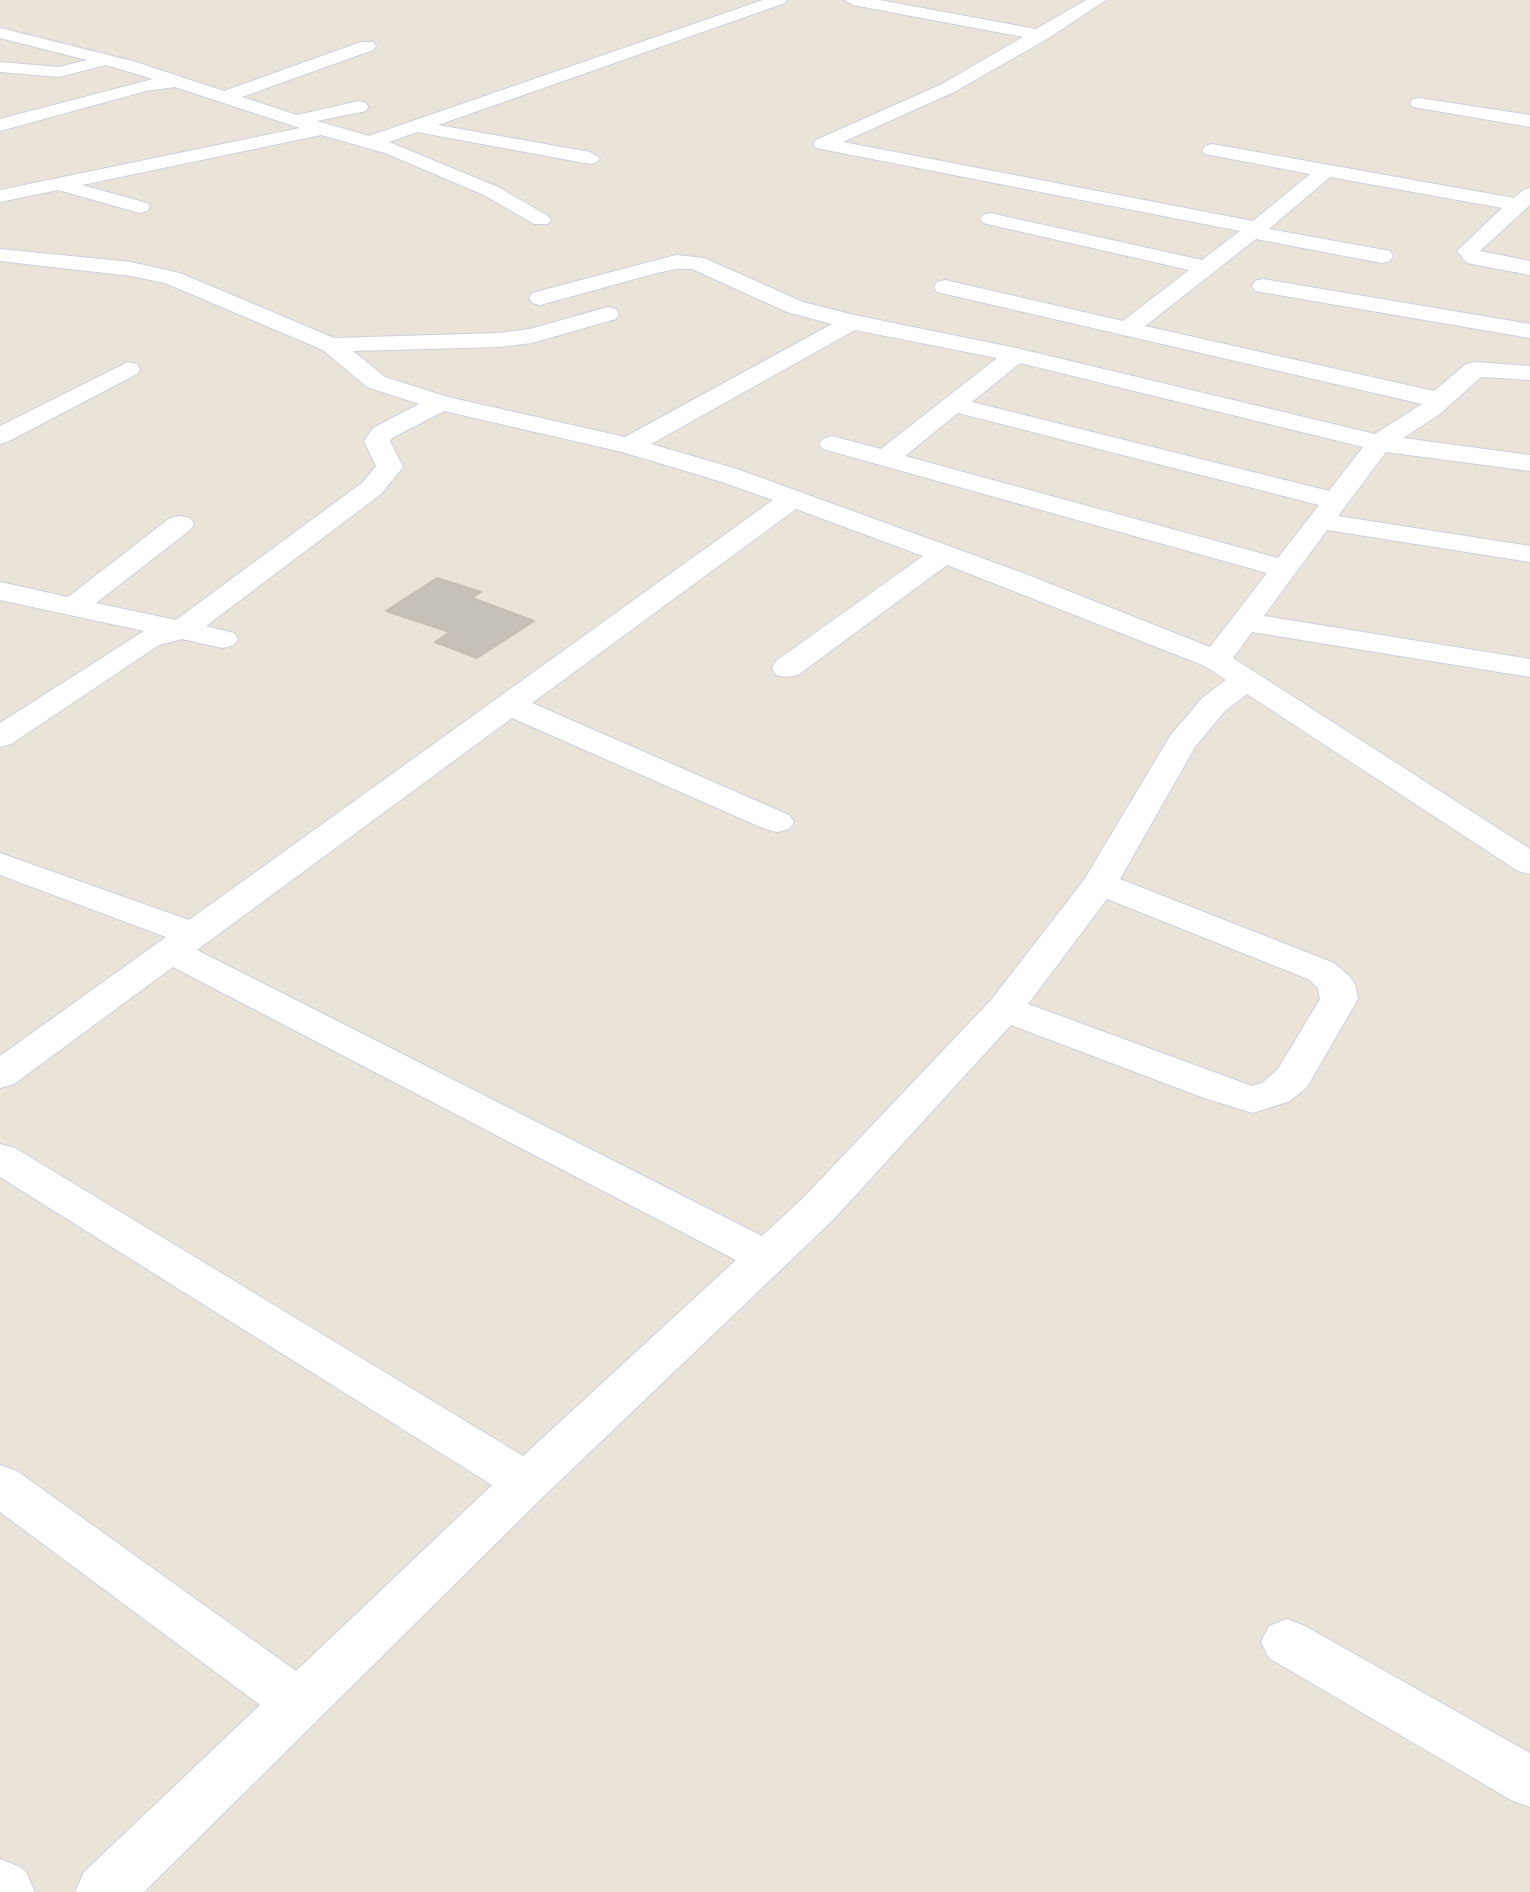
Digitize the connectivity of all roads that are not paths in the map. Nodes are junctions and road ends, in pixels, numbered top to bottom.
1 (779, 0) edge
2 (853, 0) edge
3 (1098, 0) edge
4 (0, 33) edge
5 (1041, 35) junction
6 (367, 46) dead end
7 (110, 61) junction
8 (0, 67) edge
9 (177, 81) junction
10 (226, 96) junction
11 (1419, 103) dead end
12 (359, 107) dead end
13 (297, 120) junction
14 (1530, 121) edge
15 (0, 125) edge
16 (415, 127) junction
17 (322, 129) junction
18 (371, 142) junction
19 (1212, 149) dead end
20 (590, 158) dead end
21 (1327, 170) junction
22 (58, 185) junction
23 (0, 196) edge
24 (1524, 199) edge
25 (140, 207) dead end
26 (990, 219) dead end
27 (541, 220) dead end
28 (1255, 230) junction
29 (0, 255) edge
30 (1382, 256) dead end
31 (1205, 267) junction
32 (1530, 268) edge
33 (1263, 286) dead end
34 (945, 287) dead end
35 (540, 298) dead end
36 (608, 314) dead end
37 (1308, 315) dead end
38 (852, 322) junction
39 (1127, 329) junction
40 (331, 345) junction
41 (1526, 352) edge
42 (1016, 355) junction
43 (128, 369) dead end
44 (1439, 401) junction
45 (441, 403) junction
46 (954, 405) junction
47 (0, 436) edge
48 (1379, 443) junction
49 (832, 444) dead end
50 (629, 446) junction
51 (886, 458) junction
52 (1530, 463) edge
53 (792, 499) junction
54 (1328, 511) junction
55 (180, 524) dead end
56 (944, 554) junction
57 (1530, 554) edge
58 (1284, 569) junction
59 (0, 591) edge
60 (73, 607) junction
61 (1245, 622) junction
62 (182, 630) junction
63 (223, 639) dead end
64 (787, 668) dead end
65 (1530, 668) edge
66 (1231, 670) junction
67 (509, 705) junction
68 (0, 737) edge
69 (777, 822) dead end
70 (0, 863) edge
71 (1530, 864) edge
72 (1100, 884) junction
73 (182, 943) junction
74 (1004, 1009) junction
75 (9, 1058) edge
76 (0, 1158) edge
77 (766, 1257) junction
78 (527, 1482) junction
79 (0, 1485) edge
80 (1287, 1642) dead end
81 (299, 1703) junction
82 (1530, 1782) edge
83 (0, 1886) edge
84 (6, 1892) edge
85 (104, 1892) edge

1 - 16 street
2 - 5 street
3 - 5 street
4 - 7 street
5 - 28 street
6 - 10 street
7 - 8 street
7 - 9 street
9 - 10 street
9 - 15 street
10 - 13 street
11 - 14 street
12 - 13 street
13 - 17 street
16 - 18 street
16 - 20 street
17 - 18 street
17 - 22 street
18 - 27 street
19 - 21 street
21 - 24 street
21 - 28 street
22 - 23 street
22 - 25 street
24 - 32 street
26 - 31 street
28 - 30 street
28 - 31 street
29 - 40 street
31 - 39 street
33 - 41 street
34 - 39 street
35 - 38 street
36 - 40 street
37 - 41 street
38 - 42 street
38 - 50 street
39 - 44 street
40 - 45 street
41 - 44 street
42 - 46 street
42 - 48 street
43 - 47 street
44 - 48 street
45 - 50 street
45 - 62 street
46 - 51 street
46 - 54 street
48 - 52 street
48 - 54 street
49 - 51 street
50 - 53 street
51 - 58 street
53 - 56 street
53 - 67 street
54 - 57 street
54 - 58 street
55 - 60 street
56 - 64 street
56 - 66 street
58 - 61 street
59 - 60 street
60 - 62 street
61 - 65 street
61 - 66 street
62 - 63 street
62 - 68 street
66 - 71 street
66 - 72 street
67 - 69 street
67 - 73 street
70 - 73 street
72 - 74 street
72 - 74 street
73 - 75 street
73 - 77 street
74 - 77 street
76 - 78 street
77 - 78 street
78 - 81 street
79 - 81 street
80 - 82 street
81 - 85 street
83 - 84 street

